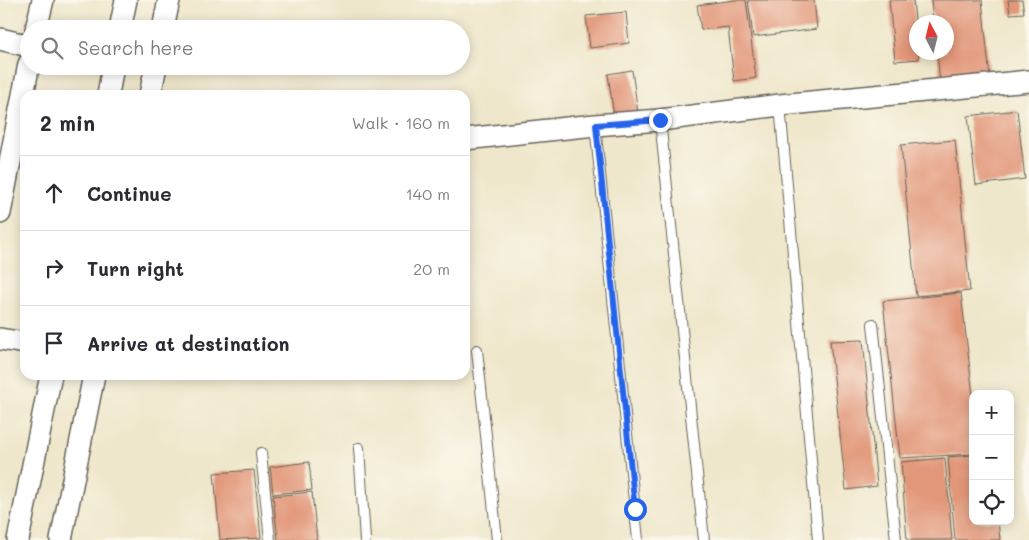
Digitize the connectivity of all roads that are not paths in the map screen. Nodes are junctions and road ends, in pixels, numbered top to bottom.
1 (43, 0) edge
2 (126, 0) edge
3 (169, 0) edge
4 (38, 20) edge
5 (122, 20) edge
6 (165, 20) edge
7 (0, 39) edge
8 (20, 44) edge
9 (25, 75) edge
10 (111, 75) edge
11 (154, 75) edge
12 (1029, 81) edge
13 (109, 90) edge
14 (151, 90) edge
15 (780, 104) junction
16 (660, 120) junction
17 (8, 123) edge
18 (596, 125) junction
19 (470, 138) edge
20 (3, 190) edge
21 (0, 213) edge
22 (873, 324) dead end
23 (0, 338) edge
24 (20, 342) edge
25 (477, 350) dead end
26 (50, 380) edge
27 (93, 380) edge
28 (359, 448) dead end
29 (261, 453) dead end
30 (18, 540) edge
31 (61, 540) edge
32 (270, 540) edge
33 (366, 540) edge
34 (496, 540) edge
35 (638, 540) edge
36 (704, 540) edge
37 (818, 540) edge
38 (896, 540) edge

1 - 4 street
2 - 5 street
3 - 6 street
7 - 8 street
9 - 17 street
10 - 13 street
11 - 14 street
12 - 15 street
15 - 16 street
15 - 37 lane
16 - 18 street
16 - 36 lane
17 - 20 street
18 - 19 street
18 - 35 lane
20 - 21 street
22 - 38 lane
23 - 24 street
25 - 34 lane
26 - 30 street
27 - 31 street
28 - 33 lane
29 - 32 lane

